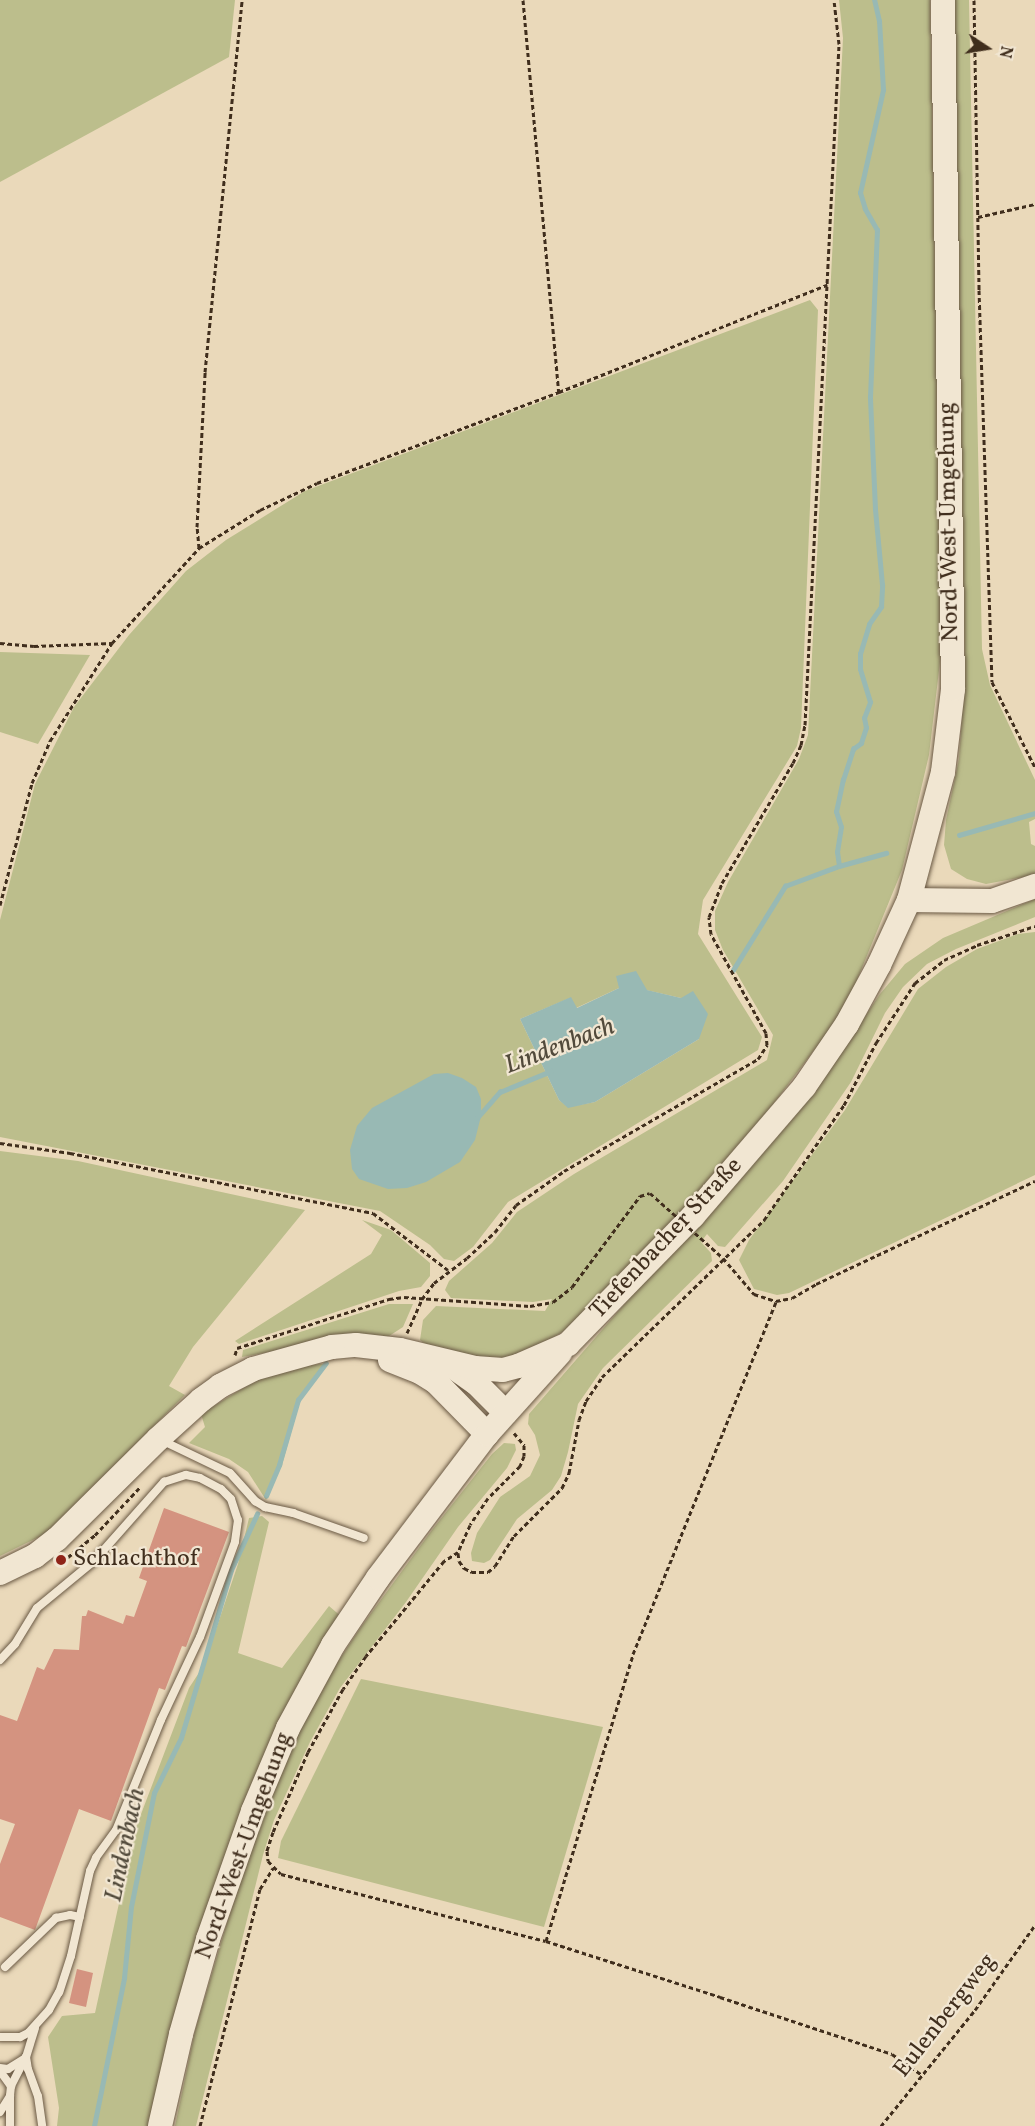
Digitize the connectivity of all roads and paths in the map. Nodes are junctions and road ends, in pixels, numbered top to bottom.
1 (242, 0) edge
2 (523, 0) edge
3 (834, 0) edge
4 (943, 0) edge
5 (974, 0) edge
6 (1035, 204) edge
7 (978, 217) junction
8 (827, 285) junction
9 (559, 392) junction
10 (199, 548) junction
11 (0, 643) edge
12 (112, 643) junction
13 (1035, 767) edge
14 (1035, 886) edge
15 (909, 900) junction
16 (0, 905) edge
17 (1035, 926) edge
18 (847, 1024) joint
19 (0, 1143) edge
20 (1035, 1180) edge
21 (723, 1258) junction
22 (448, 1270) junction
23 (422, 1299) junction
24 (776, 1301) junction
25 (568, 1344) junction
26 (400, 1350) junction
27 (310, 1352) junction
28 (438, 1359) junction
29 (227, 1360) dead end
30 (497, 1422) junction
31 (158, 1439) junction
32 (146, 1481) dead end
33 (364, 1538) dead end
34 (458, 1552) junction
35 (59, 1564) dead end
36 (0, 1573) edge
37 (0, 1660) edge
38 (273, 1868) junction
39 (80, 1917) junction
40 (1035, 1925) edge
41 (546, 1941) junction
42 (5, 1967) dead end
43 (35, 2028) junction
44 (0, 2037) edge
45 (26, 2057) junction
46 (0, 2069) edge
47 (921, 2074) junction
48 (10, 2086) junction
49 (10, 2096) junction
50 (0, 2112) edge
51 (10, 2126) edge
52 (42, 2126) edge
53 (160, 2126) edge
54 (200, 2126) edge
55 (881, 2126) edge

1 - 10 path
2 - 9 path
3 - 8 path
4 - 15 main road, Nord-West-Umgehung
5 - 7 path
6 - 7 path
7 - 13 path
8 - 9 path
8 - 22 path
9 - 10 path
10 - 12 path
11 - 12 path
12 - 16 path
14 - 15 main road
15 - 18 main road, Nord-West-Umgehung
17 - 21 path
18 - 25 main road, Tiefenbacher Straße
19 - 22 path
20 - 24 path
21 - 23 path, bridge
21 - 24 path
21 - 34 path
22 - 23 path
23 - 26 path
23 - 29 path
24 - 41 path
25 - 28 main road, Tiefenbacher Straße
25 - 30 main road, Nord-West-Umgehung
26 - 27 main road, Tiefenbacher Straße
26 - 28 main road, Tiefenbacher Straße
27 - 30 main road, Tiefenbacher Straße
27 - 31 main road, Tiefenbacher Straße
28 - 30 main road, Tiefenbacher Straße
30 - 34 path
30 - 53 main road, Nord-West-Umgehung
31 - 33 lane
31 - 36 main road, Tiefenbacher Straße
32 - 35 path
34 - 38 path
37 - 39 lane
38 - 41 path
38 - 54 path
39 - 42 lane
39 - 43 lane
40 - 47 path, Eulenbergweg
41 - 47 path
43 - 44 lane
43 - 45 lane
45 - 46 lane
45 - 48 lane
45 - 52 lane
46 - 48 lane
47 - 55 path, Eulenbergweg
48 - 49 lane
49 - 50 lane
49 - 51 lane

